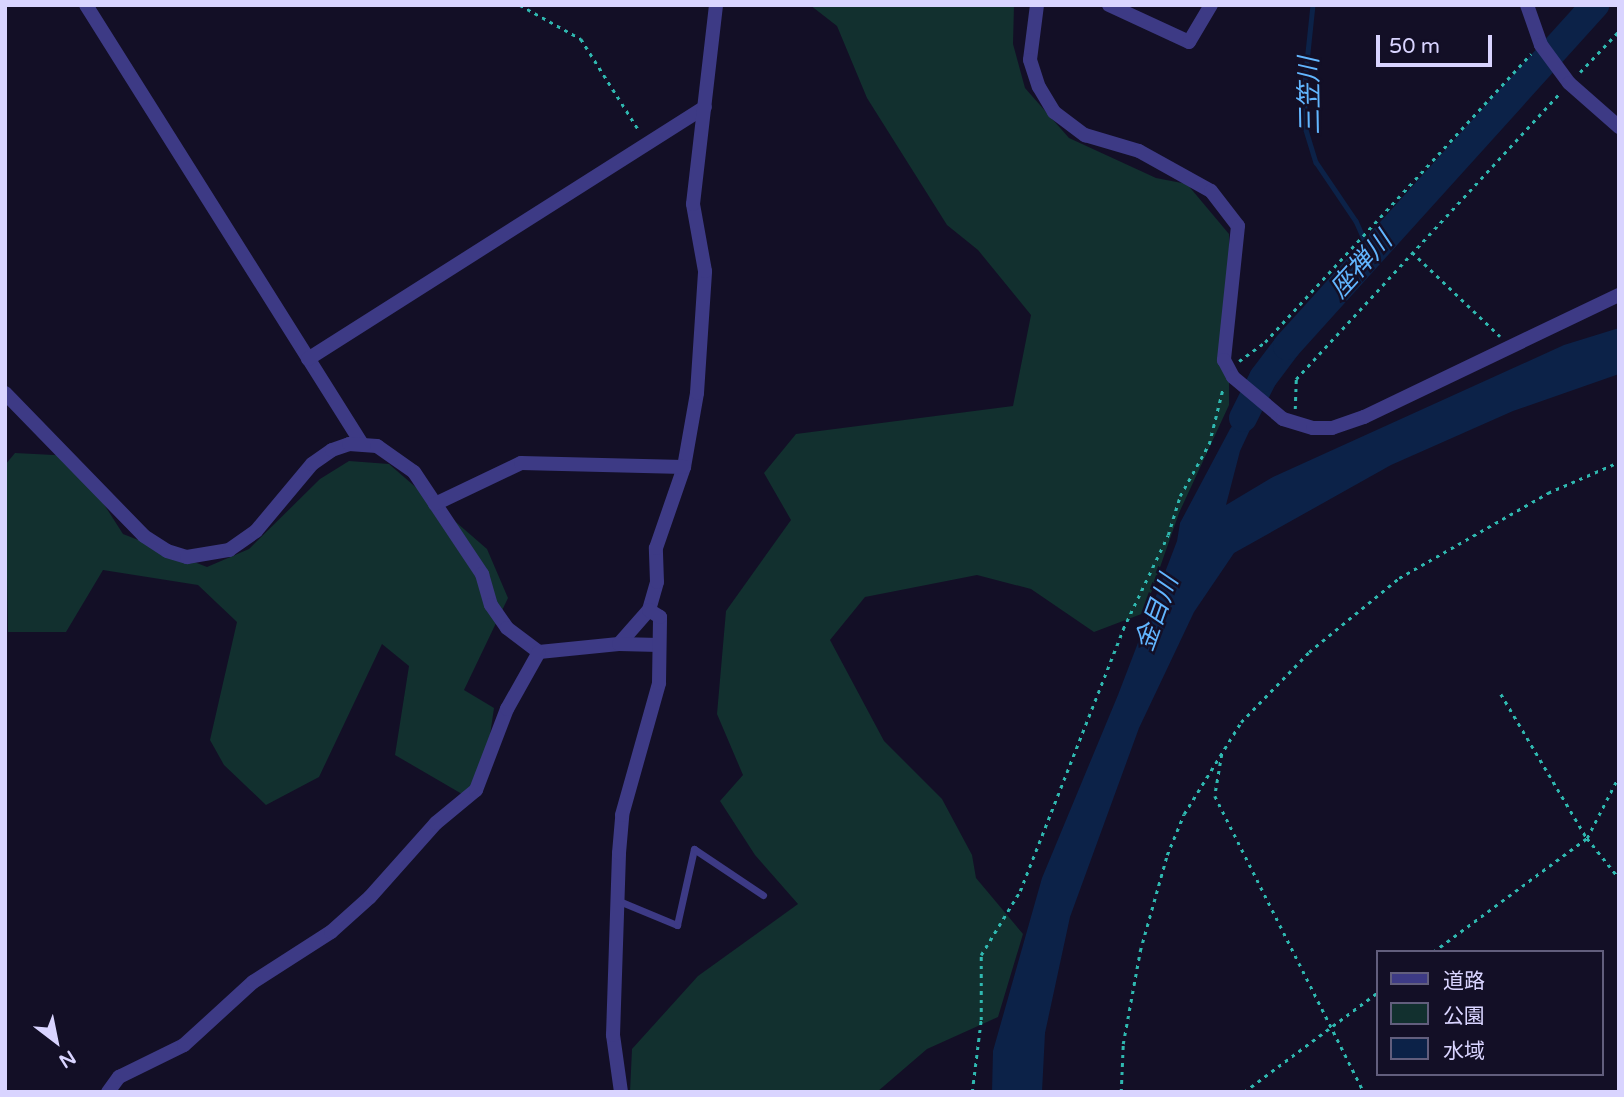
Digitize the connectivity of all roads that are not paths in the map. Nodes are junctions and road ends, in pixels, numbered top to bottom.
1 (86, 5) edge
2 (716, 5) edge
3 (1037, 5) edge
4 (1109, 5) edge
5 (1211, 5) edge
6 (1527, 5) edge
7 (705, 107) junction
8 (1619, 127) edge
9 (1619, 295) edge
10 (308, 359) junction
11 (5, 393) edge
12 (362, 444) junction
13 (684, 467) junction
14 (435, 504) junction
15 (649, 610) junction
16 (619, 644) junction
17 (659, 645) junction
18 (539, 652) junction
19 (763, 895) dead end
20 (619, 901) junction
21 (108, 1092) edge
22 (621, 1092) edge

1 - 10 street
2 - 7 street
3 - 9 street
4 - 5 street
6 - 8 street
7 - 10 street
7 - 13 street
10 - 12 street
11 - 12 street
12 - 14 street
13 - 14 street
13 - 15 street
14 - 18 street
15 - 16 street
15 - 17 street
16 - 17 street
16 - 18 street
17 - 20 street
18 - 21 street
19 - 20 lane
20 - 22 street

